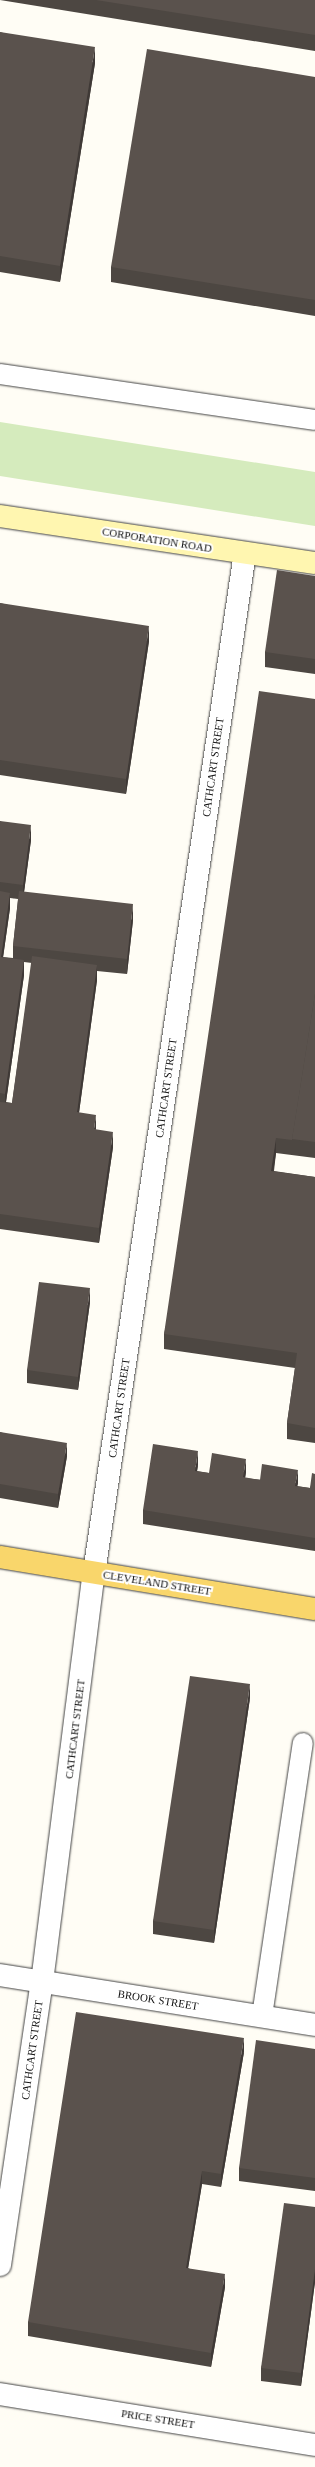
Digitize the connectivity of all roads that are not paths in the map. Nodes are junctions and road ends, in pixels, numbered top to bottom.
1 (0, 374) edge
2 (315, 420) edge
3 (0, 516) edge
4 (245, 553) junction
5 (315, 563) edge
6 (0, 1558) edge
7 (94, 1573) junction
8 (315, 1609) edge
9 (303, 1743) dead end
10 (0, 1975) edge
11 (42, 1982) junction
12 (262, 2016) junction
13 (315, 2025) edge
14 (0, 2265) edge
15 (0, 2394) edge
16 (315, 2445) edge

1 - 2 lane
3 - 4 main road, CORPORATION ROAD
4 - 5 main road, CORPORATION ROAD
4 - 7 street, CATHCART STREET
6 - 7 main road, CLEVELAND STREET
7 - 8 main road, CLEVELAND STREET
7 - 11 street, CATHCART STREET
9 - 12 lane
10 - 11 street, BROOK STREET
11 - 12 street, BROOK STREET
11 - 14 street, CATHCART STREET
12 - 13 street, BROOK STREET
15 - 16 street, PRICE STREET

